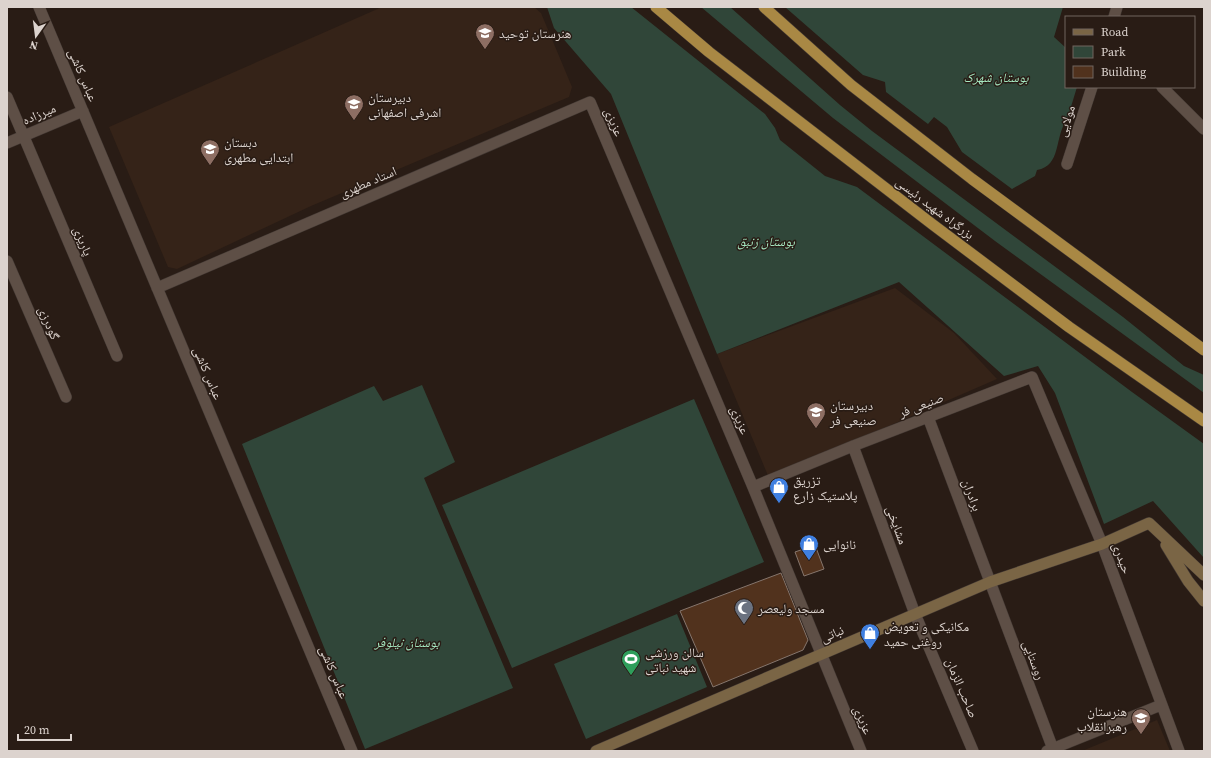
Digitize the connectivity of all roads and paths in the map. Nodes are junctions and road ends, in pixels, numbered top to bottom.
1 (39, 7) edge
2 (656, 7) edge
3 (764, 7) edge
4 (1092, 88) edge
5 (1163, 88) edge
6 (7, 97) edge
7 (590, 102) joint
8 (83, 111) junction
9 (1204, 129) edge
10 (24, 136) junction
11 (7, 143) edge
12 (1067, 164) dead end
13 (7, 261) edge
14 (157, 288) junction
15 (1204, 350) edge
16 (117, 356) dead end
17 (1032, 377) joint
18 (66, 397) dead end
19 (928, 417) junction
20 (1204, 421) edge
21 (853, 446) junction
22 (753, 487) junction
23 (1161, 536) junction
24 (1102, 544) junction
25 (1204, 575) edge
26 (990, 582) junction
27 (1204, 600) edge
28 (915, 614) junction
29 (821, 654) junction
30 (1161, 705) junction
31 (1050, 750) edge
32 (352, 751) edge
33 (596, 751) edge
34 (861, 751) edge
35 (973, 751) edge
36 (1179, 751) edge

1 - 8 street, عباس کاشی
2 - 20 highway, بزرگراه شهید رئیسی
3 - 15 highway
4 - 12 street, مولايی
5 - 9 street
6 - 10 street, پاریزی
7 - 14 street, استاد مطهری
7 - 22 street, عزیزی
8 - 10 street, میرزاده
8 - 14 street, عباس کاشی
10 - 11 street, میرزاده
10 - 16 street, پاریزی
13 - 18 street, گودرزی
14 - 32 street, عباس کاشی
17 - 19 street, صنیعی فر
17 - 24 street, حیدری
19 - 21 street, صنیعی فر
19 - 26 street, برادران
21 - 22 street, صنیعی فر
21 - 28 street, مشایخی
22 - 29 street, عزیزی
23 - 24 main road, نباتی
23 - 25 main road
23 - 27 main road
24 - 26 main road, نباتی
24 - 30 street, حیدری
26 - 28 main road, نباتی
26 - 31 street, روستایی
28 - 29 main road, نباتی
28 - 35 street, صاحب الزمان
29 - 33 main road, نباتی
29 - 34 street, عزیزی
30 - 31 street
30 - 36 street, حیدری

